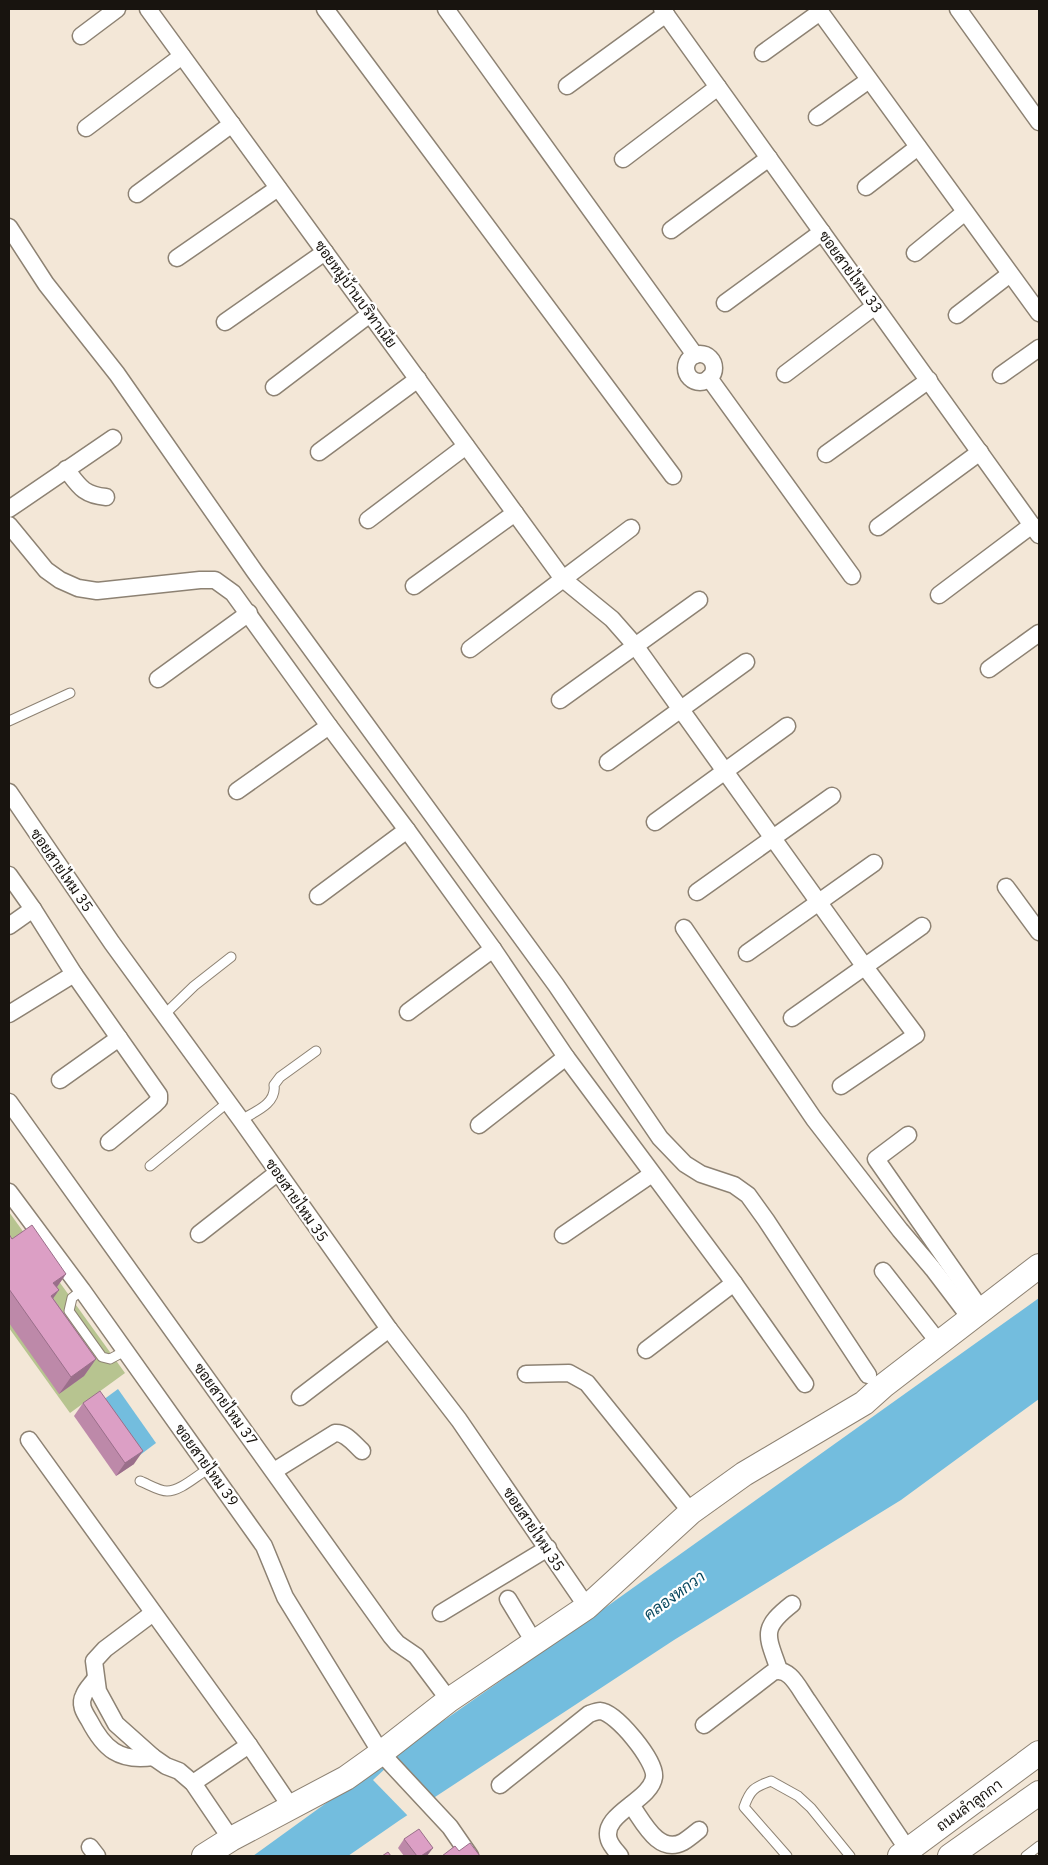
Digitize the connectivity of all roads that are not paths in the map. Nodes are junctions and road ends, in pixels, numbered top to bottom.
1 (117, 9) edge
2 (148, 9) edge
3 (325, 9) edge
4 (446, 9) edge
5 (958, 9) edge
6 (819, 10) edge
7 (664, 11) edge
8 (81, 36) dead end
9 (763, 53) dead end
10 (182, 56) junction
11 (869, 80) junction
12 (567, 86) dead end
13 (718, 87) junction
14 (817, 117) dead end
15 (1039, 122) edge
16 (232, 124) junction
17 (86, 128) dead end
18 (918, 147) junction
19 (769, 158) junction
20 (623, 159) dead end
21 (866, 187) dead end
22 (278, 188) junction
23 (137, 194) dead end
24 (966, 212) junction
25 (9, 227) edge
26 (672, 230) dead end
27 (822, 232) junction
28 (325, 252) junction
29 (915, 253) dead end
30 (178, 258) dead end
31 (1010, 274) junction
32 (724, 303) dead end
33 (875, 306) junction
34 (1039, 313) edge
35 (370, 314) junction
36 (957, 316) dead end
37 (225, 322) dead end
38 (1039, 348) edge
39 (785, 374) dead end
40 (1001, 376) dead end
41 (418, 379) junction
42 (928, 380) junction
43 (274, 387) dead end
44 (113, 438) dead end
45 (466, 446) junction
46 (319, 452) dead end
47 (980, 452) junction
48 (826, 454) dead end
49 (66, 469) junction
50 (674, 476) dead end
51 (106, 497) dead end
52 (9, 509) edge
53 (515, 513) junction
54 (368, 520) dead end
55 (9, 526) edge
56 (631, 528) dead end
57 (878, 528) dead end
58 (1036, 530) edge
59 (852, 576) dead end
60 (563, 579) junction
61 (414, 586) dead end
62 (939, 595) dead end
63 (699, 600) dead end
64 (249, 613) junction
65 (1039, 633) edge
66 (636, 646) junction
67 (470, 649) dead end
68 (746, 662) dead end
69 (989, 669) dead end
70 (158, 679) dead end
71 (70, 693) dead end
72 (560, 700) dead end
73 (682, 709) junction
74 (9, 722) edge
75 (329, 726) junction
76 (787, 726) dead end
77 (608, 762) dead end
78 (725, 771) junction
79 (237, 791) dead end
80 (9, 792) edge
81 (832, 796) dead end
82 (655, 822) dead end
83 (407, 830) junction
84 (773, 837) junction
85 (874, 863) dead end
86 (9, 876) edge
87 (1006, 887) dead end
88 (697, 892) dead end
89 (318, 896) dead end
90 (819, 902) junction
91 (33, 909) junction
92 (9, 926) edge
93 (922, 926) dead end
94 (684, 928) dead end
95 (1039, 932) edge
96 (493, 949) junction
97 (747, 953) dead end
98 (230, 957) dead end
99 (864, 967) junction
100 (74, 974) junction
101 (408, 1012) dead end
102 (9, 1014) edge
103 (164, 1014) junction
104 (792, 1018) dead end
105 (119, 1038) junction
106 (316, 1051) dead end
107 (566, 1057) junction
108 (60, 1080) dead end
109 (841, 1086) dead end
110 (9, 1102) edge
111 (227, 1103) junction
112 (241, 1120) junction
113 (479, 1125) dead end
114 (908, 1135) dead end
115 (109, 1142) dead end
116 (150, 1166) dead end
117 (277, 1173) junction
118 (652, 1174) junction
119 (9, 1192) edge
120 (199, 1234) dead end
121 (563, 1235) dead end
122 (1039, 1266) edge
123 (883, 1270) dead end
124 (734, 1284) junction
125 (82, 1290) junction
126 (976, 1315) junction
127 (389, 1329) junction
128 (940, 1344) junction
129 (646, 1350) dead end
130 (125, 1351) junction
131 (526, 1374) dead end
132 (868, 1375) dead end
133 (805, 1384) dead end
134 (300, 1396) dead end
135 (29, 1440) dead end
136 (362, 1451) dead end
137 (210, 1468) junction
138 (274, 1471) junction
139 (140, 1482) dead end
140 (691, 1512) junction
141 (548, 1548) junction
142 (508, 1599) dead end
143 (792, 1604) dead end
144 (587, 1607) junction
145 (153, 1613) junction
146 (441, 1613) dead end
147 (534, 1642) junction
148 (779, 1670) junction
149 (95, 1680) junction
150 (449, 1700) junction
151 (704, 1725) dead end
152 (249, 1745) junction
153 (1039, 1753) edge
154 (384, 1756) junction
155 (153, 1757) junction
156 (193, 1783) junction
157 (500, 1785) dead end
158 (1039, 1793) edge
159 (632, 1805) junction
160 (291, 1807) junction
161 (699, 1830) dead end
162 (231, 1839) junction
163 (1039, 1846) edge
164 (904, 1853) edge
165 (204, 1856) edge
166 (470, 1856) edge
167 (620, 1856) edge
168 (787, 1856) edge
169 (850, 1856) edge
170 (950, 1856) edge
171 (1026, 1856) edge

1 - 8 street
2 - 10 street, ซอยหมู่บ้านบริทาเนีย
3 - 50 street
4 - 59 street
5 - 15 street
6 - 9 street
6 - 11 street
7 - 12 street
7 - 13 street, ซอยสายไหม 33
10 - 16 street, ซอยหมู่บ้านบริทาเนีย
10 - 17 street
11 - 14 street
11 - 18 street
13 - 19 street, ซอยสายไหม 33
13 - 20 street
16 - 22 street, ซอยหมู่บ้านบริทาเนีย
16 - 23 street
18 - 21 street
18 - 24 street
19 - 26 street
19 - 27 street, ซอยสายไหม 33
22 - 28 street, ซอยหมู่บ้านบริทาเนีย
22 - 30 street
24 - 29 street
24 - 31 street
25 - 132 street
27 - 32 street
27 - 33 street, ซอยสายไหม 33
28 - 35 street, ซอยหมู่บ้านบริทาเนีย
28 - 37 street
31 - 34 street
31 - 36 street
33 - 39 street
33 - 42 street, ซอยสายไหม 33
35 - 41 street, ซอยหมู่บ้านบริทาเนีย
35 - 43 street
38 - 40 street
41 - 45 street, ซอยหมู่บ้านบริทาเนีย
41 - 46 street
42 - 47 street, ซอยสายไหม 33
42 - 48 street
44 - 49 street
45 - 53 street, ซอยหมู่บ้านบริทาเนีย
45 - 54 street
47 - 57 street
47 - 58 street, ซอยสายไหม 33
49 - 51 street
49 - 52 street
53 - 60 street, ซอยหมู่บ้านบริทาเนีย
53 - 61 street
55 - 64 street
56 - 60 street
58 - 62 street
60 - 66 street, ซอยหมู่บ้านบริทาเนีย
60 - 67 street
63 - 66 street
64 - 70 street
64 - 75 street
65 - 69 street
66 - 72 street
66 - 73 street, ซอยหมู่บ้านบริทาเนีย
68 - 73 street
71 - 74 lane
73 - 77 street
73 - 78 street, ซอยหมู่บ้านบริทาเนีย
75 - 79 street
75 - 83 street
76 - 78 street
78 - 82 street
78 - 84 street, ซอยหมู่บ้านบริทาเนีย
80 - 103 street, ซอยสายไหม 35
81 - 84 street
83 - 89 street
83 - 96 street
84 - 88 street
84 - 90 street, ซอยหมู่บ้านบริทาเนีย
85 - 90 street
86 - 91 street
87 - 95 street
90 - 97 street
90 - 99 street, ซอยหมู่บ้านบริทาเนีย
91 - 92 street
91 - 100 street
93 - 99 street
94 - 126 street
96 - 101 street
96 - 107 street
98 - 103 lane
99 - 104 street
99 - 109 street, ซอยหมู่บ้านบริทาเนีย
100 - 102 street
100 - 105 street
103 - 111 street, ซอยสายไหม 35
105 - 108 street
105 - 115 street
106 - 112 lane
107 - 113 street
107 - 118 street
110 - 138 street, ซอยสายไหม 37
111 - 112 street, ซอยสายไหม 35
111 - 116 lane
112 - 117 street, ซอยสายไหม 35
114 - 126 street
117 - 120 street
117 - 127 street, ซอยสายไหม 35
118 - 121 street
118 - 124 street
119 - 125 street, ซอยสายไหม 39
122 - 126 street
123 - 128 street
124 - 129 street
124 - 133 street
125 - 130 street, ซอยสายไหม 39
125 - 130 lane
126 - 128 street
127 - 134 street
127 - 141 street, ซอยสายไหม 35
128 - 140 street
130 - 137 street, ซอยสายไหม 39
131 - 140 street
135 - 145 street
136 - 138 street
137 - 139 lane
137 - 154 street, ซอยสายไหม 39
138 - 150 street, ซอยสายไหม 37
140 - 144 street
141 - 144 street, ซอยสายไหม 35
141 - 146 street
142 - 147 street
143 - 148 street
144 - 147 street
145 - 149 street
145 - 152 street
147 - 150 street
148 - 151 street
148 - 164 street
149 - 155 street
149 - 155 street
150 - 154 street
152 - 156 street
152 - 160 street
153 - 164 street, ถนนลำลูกกา
154 - 160 street
154 - 166 street, ซอยสายไหม 39
155 - 156 street
156 - 162 street
157 - 159 street
158 - 170 street, ถนนลำลูกกา
159 - 161 street
159 - 167 street
160 - 162 street
162 - 165 street
163 - 171 lane
168 - 169 lane

